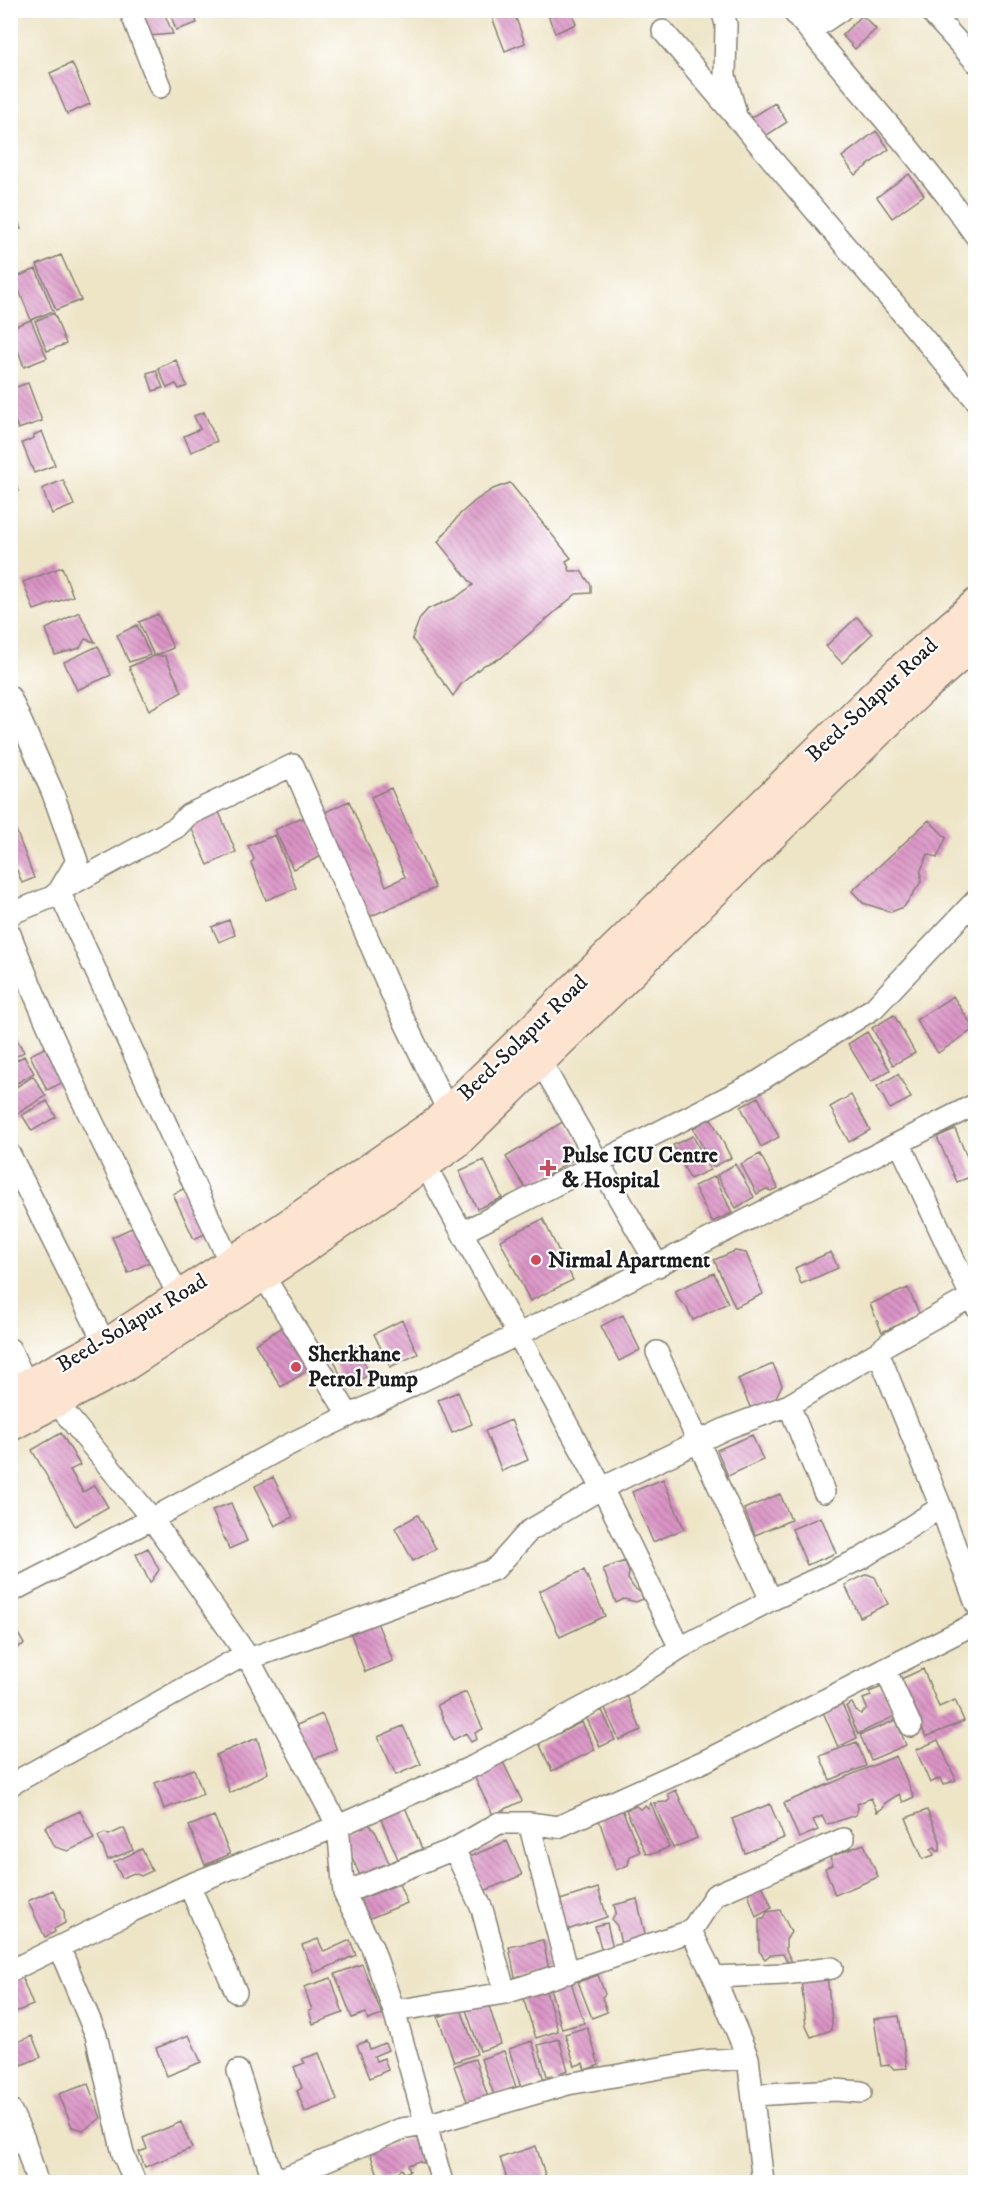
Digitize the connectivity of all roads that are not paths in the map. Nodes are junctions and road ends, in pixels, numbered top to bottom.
1 (130, 10) edge
2 (722, 10) edge
3 (792, 10) edge
4 (841, 10) edge
5 (929, 10) edge
6 (663, 31) dead end
7 (810, 31) junction
8 (975, 62) edge
9 (160, 87) dead end
10 (738, 119) junction
11 (975, 236) edge
12 (975, 400) edge
13 (975, 604) edge
14 (975, 642) edge
15 (10, 697) edge
16 (59, 891) junction
17 (975, 900) edge
18 (10, 915) edge
19 (10, 934) edge
20 (540, 1061) junction
21 (975, 1104) edge
22 (448, 1111) junction
23 (900, 1144) junction
24 (10, 1155) edge
25 (598, 1163) junction
26 (425, 1165) junction
27 (463, 1232) junction
28 (230, 1263) junction
29 (658, 1266) junction
30 (263, 1275) junction
31 (179, 1297) junction
32 (974, 1299) edge
33 (518, 1334) junction
34 (105, 1344) junction
35 (10, 1349) edge
36 (657, 1352) dead end
37 (878, 1352) junction
38 (19, 1389) edge
39 (56, 1402) junction
40 (789, 1405) junction
41 (349, 1416) junction
42 (10, 1426) edge
43 (699, 1441) junction
44 (602, 1488) junction
45 (824, 1492) dead end
46 (941, 1507) junction
47 (152, 1519) junction
48 (10, 1592) edge
49 (771, 1600) junction
50 (975, 1604) edge
51 (975, 1623) edge
52 (680, 1648) junction
53 (248, 1657) junction
54 (885, 1669) junction
55 (910, 1726) dead end
56 (10, 1785) edge
57 (529, 1823) junction
58 (338, 1826) junction
59 (843, 1839) dead end
60 (454, 1849) junction
61 (189, 1885) junction
62 (344, 1893) junction
63 (691, 1931) junction
64 (59, 1947) junction
65 (832, 1968) dead end
66 (10, 1971) edge
67 (568, 1973) junction
68 (714, 1977) junction
69 (236, 1992) dead end
70 (505, 1993) junction
71 (394, 2011) junction
72 (748, 2058) junction
73 (237, 2071) dead end
74 (861, 2092) dead end
75 (753, 2095) junction
76 (10, 2109) edge
77 (426, 2125) junction
78 (275, 2180) edge
79 (37, 2182) edge
80 (135, 2182) edge
81 (442, 2182) edge
82 (762, 2182) edge

1 - 9 street
2 - 10 street
3 - 7 street
4 - 7 street
5 - 8 street
6 - 10 street
7 - 11 street
10 - 12 street
13 - 22 main road, Beed-Solapur Road
14 - 20 main road, Beed-Solapur Road
15 - 16 street
16 - 18 street
16 - 22 street
16 - 28 street
17 - 25 street
19 - 31 street
20 - 25 street
20 - 26 main road, Beed-Solapur Road
21 - 23 street
22 - 28 main road, Beed-Solapur Road
23 - 29 street
23 - 32 street
24 - 34 street
25 - 27 street
25 - 29 street
26 - 27 street
26 - 30 main road, Beed-Solapur Road
27 - 33 street
28 - 31 main road, Beed-Solapur Road
29 - 33 street
30 - 39 main road, Beed-Solapur Road
30 - 41 street
31 - 34 main road, Beed-Solapur Road
32 - 37 street
33 - 41 street
33 - 44 street
34 - 38 main road, Beed-Solapur Road
35 - 38 street
36 - 43 street
37 - 40 street
37 - 46 street
39 - 42 main road, Beed-Solapur Road
39 - 47 street
40 - 43 street
40 - 45 street
41 - 47 street
43 - 44 street
43 - 49 street
44 - 52 street
44 - 53 street
46 - 49 street
46 - 50 street
47 - 48 street
47 - 53 street
49 - 52 street
51 - 54 street
52 - 58 street
53 - 56 street
53 - 58 street
54 - 55 street
54 - 57 street
57 - 60 street
57 - 67 street
58 - 61 street
58 - 62 street
59 - 63 street
60 - 62 street
60 - 70 street
61 - 64 street
61 - 69 street
62 - 71 street
63 - 67 street
63 - 68 street
64 - 66 street
64 - 80 street
65 - 68 street
67 - 70 street
68 - 72 street
70 - 71 street
71 - 77 street
72 - 75 street
72 - 77 street
73 - 78 street
74 - 75 street
75 - 82 street
76 - 79 street
77 - 78 street
77 - 81 street

